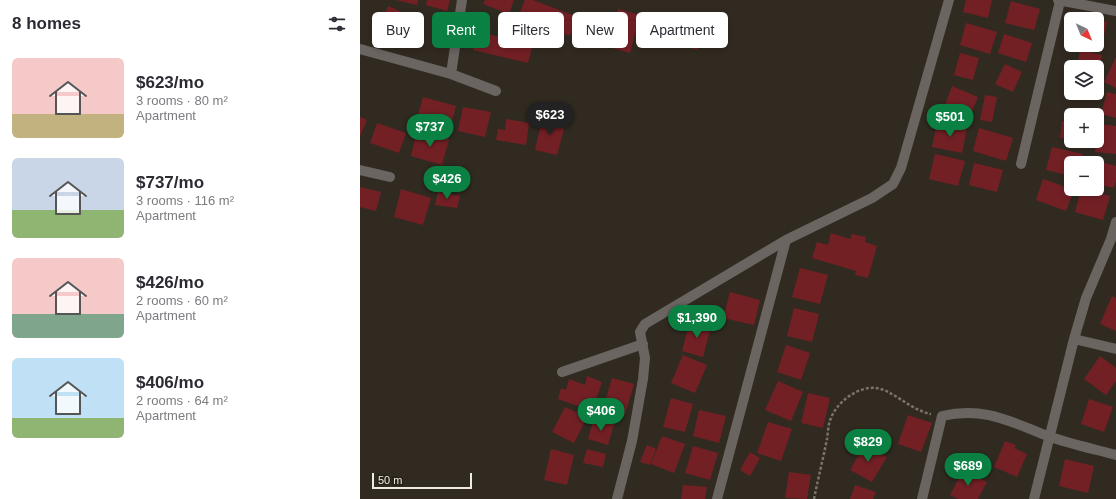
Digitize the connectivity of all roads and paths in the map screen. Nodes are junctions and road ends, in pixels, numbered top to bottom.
1 (462, 0) edge
2 (949, 0) edge
3 (1059, 0) edge
4 (1116, 11) edge
5 (360, 50) edge
6 (451, 74) junction
7 (496, 91) dead end
8 (1021, 164) dead end
9 (360, 170) edge
10 (390, 177) dead end
11 (1116, 222) edge
12 (1113, 239) edge
13 (786, 240) junction
14 (1074, 339) junction
15 (643, 344) junction
16 (1116, 349) edge
17 (562, 372) dead end
18 (942, 416) junction
19 (1049, 436) junction
20 (1116, 455) edge
21 (617, 499) edge
22 (717, 499) edge
23 (814, 499) edge
24 (922, 499) edge
25 (1034, 499) edge

1 - 6 street
2 - 13 street
3 - 4 street
3 - 8 street
5 - 6 street
6 - 7 street
9 - 10 street
11 - 12 street
12 - 14 street
13 - 15 street
13 - 22 street
14 - 16 street
14 - 19 street
15 - 17 street
15 - 21 street
18 - 19 street
18 - 23 path
18 - 24 street
19 - 20 street
19 - 25 street

